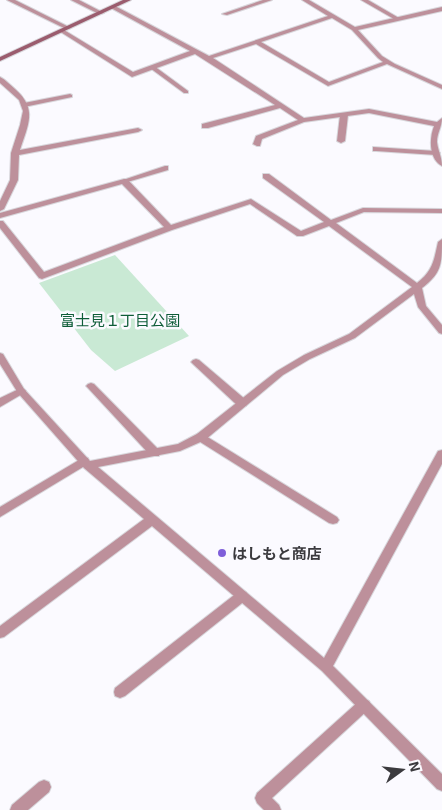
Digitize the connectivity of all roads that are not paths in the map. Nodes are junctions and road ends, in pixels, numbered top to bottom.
1 (10, 0) edge
2 (74, 0) edge
3 (128, 0) edge
4 (268, 0) edge
5 (304, 0) edge
6 (364, 0) edge
7 (113, 7) junction
8 (442, 9) edge
9 (101, 13) junction
10 (225, 14) dead end
11 (332, 16) junction
12 (396, 18) junction
13 (65, 29) junction
14 (354, 29) junction
15 (255, 41) junction
16 (196, 51) junction
17 (208, 58) junction
18 (0, 59) edge
19 (388, 62) junction
20 (152, 67) junction
21 (0, 80) edge
22 (442, 87) edge
23 (186, 92) dead end
24 (70, 96) dead end
25 (24, 105) junction
26 (282, 105) junction
27 (344, 115) junction
28 (303, 120) junction
29 (440, 123) edge
30 (205, 126) dead end
31 (138, 130) dead end
32 (341, 141) dead end
33 (257, 144) dead end
34 (376, 149) dead end
35 (15, 153) junction
36 (436, 153) junction
37 (442, 164) edge
38 (166, 168) dead end
39 (266, 176) dead end
40 (124, 181) junction
41 (0, 209) edge
42 (442, 211) edge
43 (0, 216) edge
44 (331, 222) junction
45 (0, 223) edge
46 (169, 228) junction
47 (442, 242) edge
48 (417, 286) junction
49 (442, 331) edge
50 (0, 356) edge
51 (196, 362) dead end
52 (91, 386) dead end
53 (21, 391) junction
54 (0, 403) edge
55 (242, 403) junction
56 (201, 437) junction
57 (155, 453) junction
58 (442, 454) edge
59 (86, 463) junction
60 (0, 513) edge
61 (152, 520) junction
62 (333, 520) dead end
63 (242, 596) junction
64 (0, 632) edge
65 (326, 667) junction
66 (120, 692) dead end
67 (364, 705) junction
68 (442, 784) edge
69 (44, 786) dead end
70 (17, 810) edge
71 (274, 810) edge

1 - 13 street
2 - 9 street
3 - 7 main road
4 - 10 street
5 - 11 street
6 - 12 street
7 - 9 main road
7 - 16 street
8 - 12 street
9 - 13 main road
11 - 14 street
11 - 15 street
12 - 14 street
13 - 18 main road
13 - 20 street
14 - 19 street
15 - 17 street
15 - 19 street
16 - 17 street
16 - 20 street
17 - 26 street
19 - 22 street
20 - 23 street
21 - 25 street
24 - 25 street
25 - 35 street
26 - 28 street
26 - 30 street
27 - 28 street
27 - 29 street
27 - 32 street
28 - 33 street
29 - 36 street
31 - 35 street
34 - 36 street
35 - 41 street
36 - 37 street
38 - 40 street
39 - 44 street
40 - 43 street
40 - 46 street
42 - 44 street
44 - 46 street
44 - 48 street
45 - 46 street
47 - 48 street
48 - 49 street
48 - 55 street
50 - 53 street
51 - 55 street
52 - 57 street
53 - 54 street
53 - 59 street
55 - 56 street
56 - 57 street
56 - 62 street
57 - 59 street
58 - 65 street
59 - 60 street
59 - 61 street
61 - 63 street
61 - 64 street
63 - 65 street
63 - 66 street
65 - 67 street
67 - 68 street
67 - 71 street
69 - 70 street

